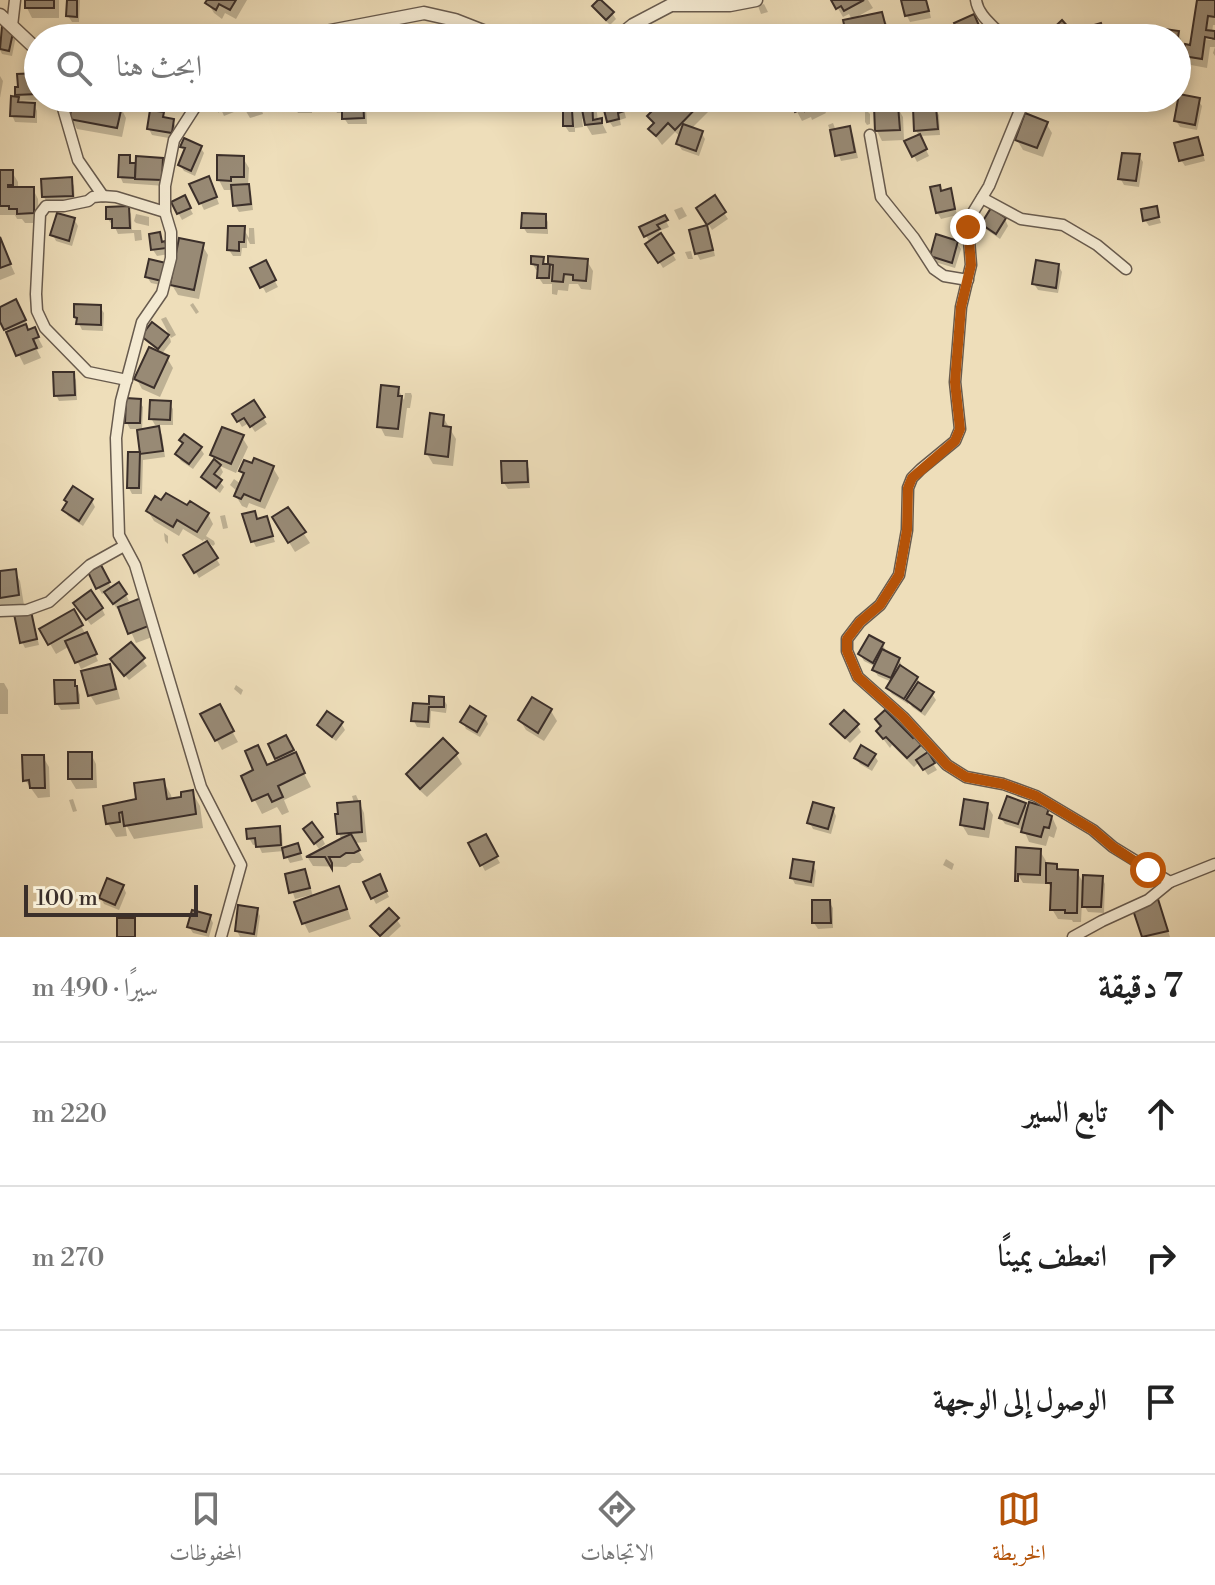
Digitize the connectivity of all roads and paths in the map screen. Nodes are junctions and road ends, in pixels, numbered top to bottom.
1 (15, 0) edge
2 (756, 0) edge
3 (976, 0) edge
4 (0, 15) edge
5 (367, 24) edge
6 (465, 24) edge
7 (635, 24) edge
8 (991, 24) edge
9 (12, 26) junction
10 (24, 37) edge
11 (64, 112) edge
12 (192, 112) edge
13 (1019, 112) edge
14 (870, 135) dead end
15 (103, 196) junction
16 (982, 198) junction
17 (165, 212) junction
18 (1126, 269) dead end
19 (968, 280) junction
20 (127, 380) junction
21 (124, 546) junction
22 (0, 611) edge
23 (1215, 864) edge
24 (1170, 882) junction
25 (221, 937) edge
26 (1073, 937) edge

1 - 9 street
2 - 7 street
3 - 8 street
4 - 9 street
5 - 6 street
9 - 10 street
11 - 15 street
12 - 17 street
13 - 16 street
14 - 19 street
15 - 17 street
15 - 20 street
16 - 18 street
16 - 19 street
17 - 20 street
19 - 24 street
20 - 21 street
21 - 22 street
21 - 25 street
23 - 24 street
24 - 26 street

